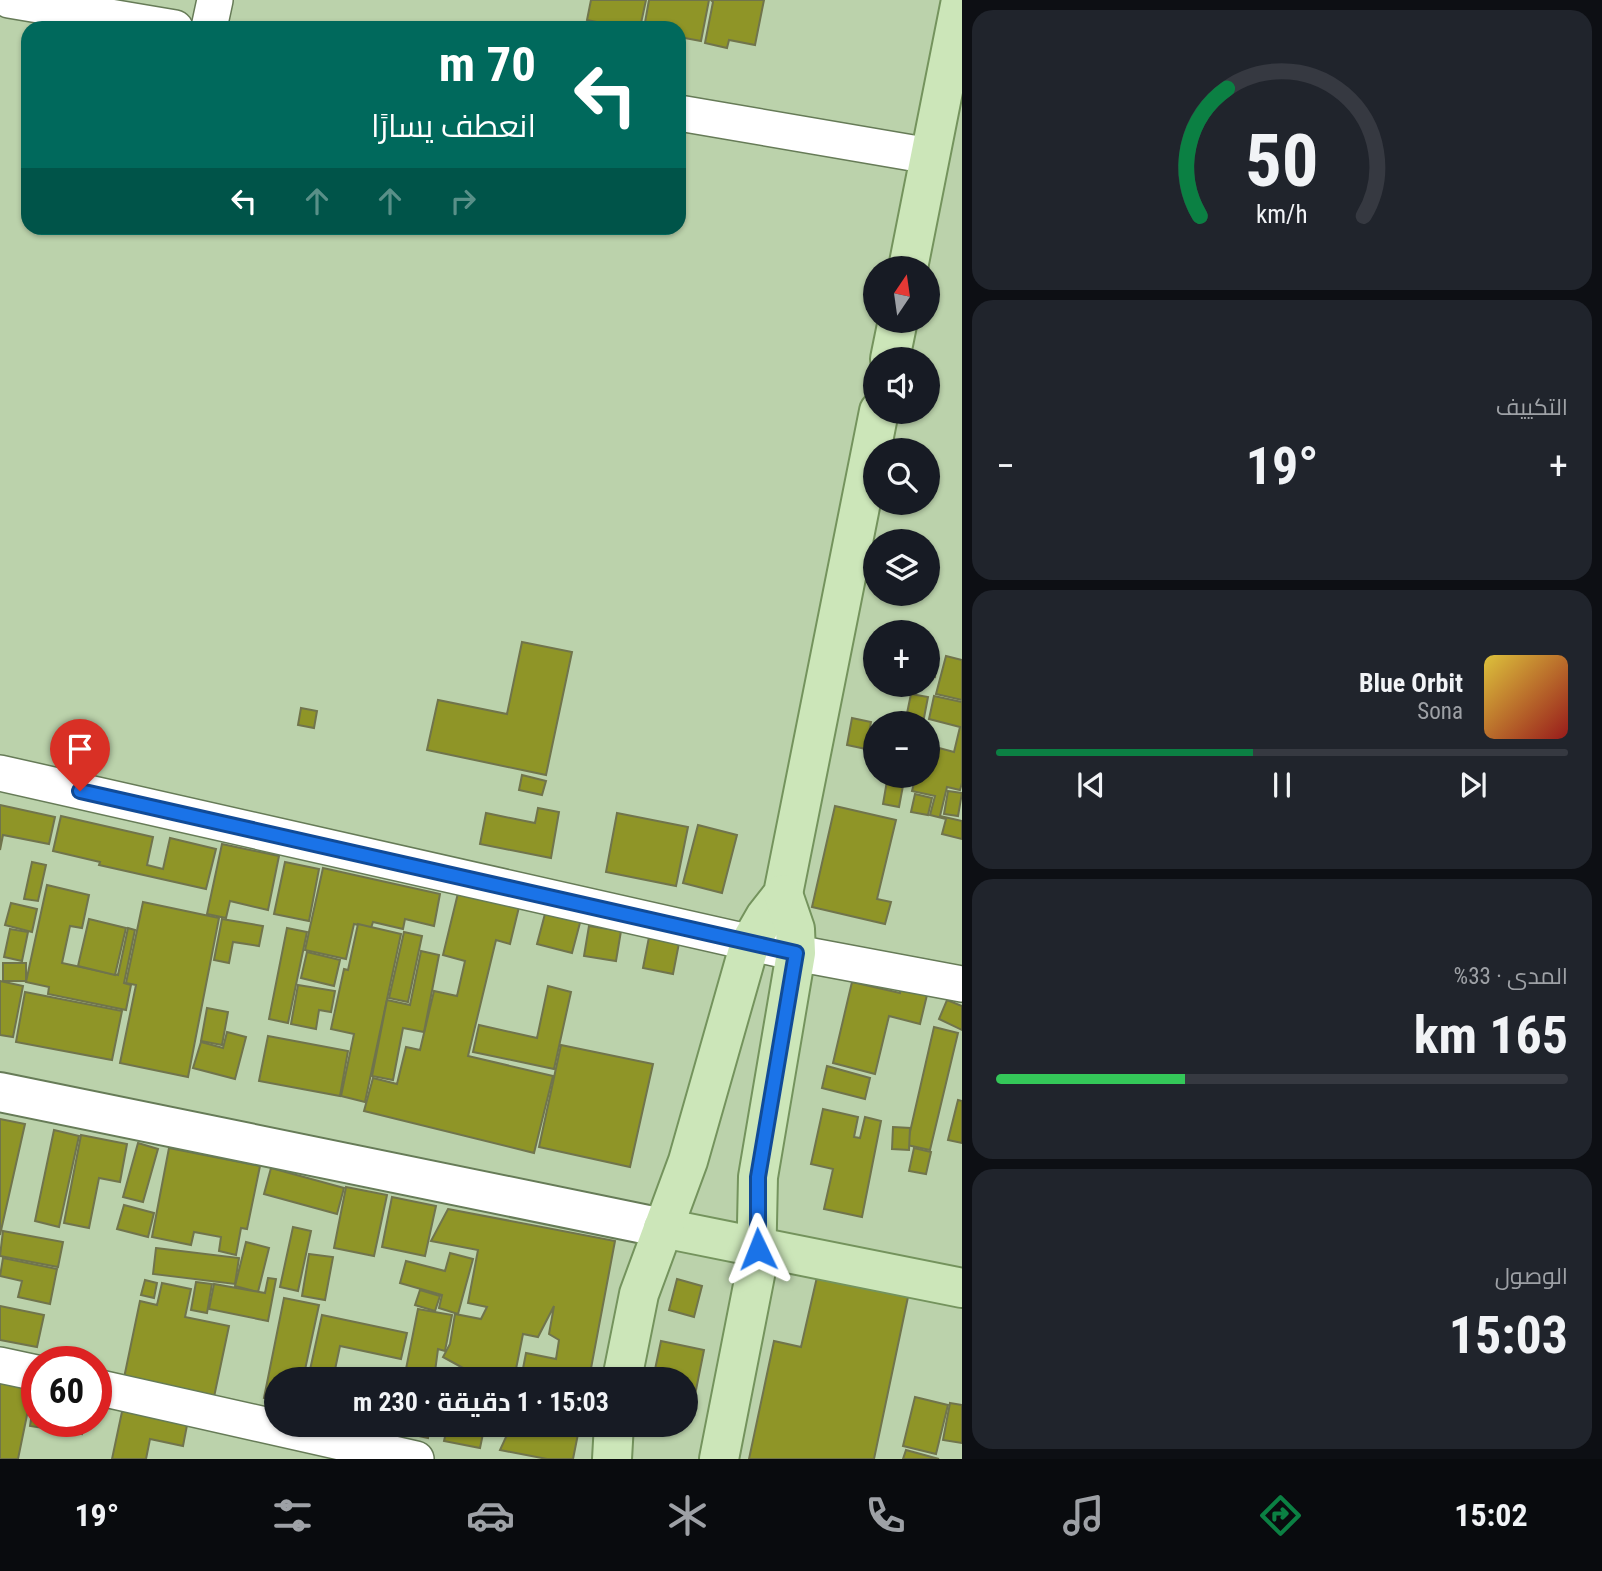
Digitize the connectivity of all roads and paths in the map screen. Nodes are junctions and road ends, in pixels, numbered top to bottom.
1 (9, 0) edge
2 (215, 0) edge
3 (961, 0) edge
4 (134, 21) edge
5 (210, 21) edge
6 (686, 114) edge
7 (930, 156) junction
8 (910, 256) edge
9 (877, 424) edge
10 (0, 773) edge
11 (783, 894) junction
12 (750, 943) junction
13 (796, 953) junction
14 (961, 984) edge
15 (0, 1092) edge
16 (663, 1228) junction
17 (758, 1249) junction
18 (961, 1288) edge
19 (0, 1365) edge
20 (624, 1367) edge
21 (21, 1370) edge
22 (112, 1391) edge
23 (613, 1437) edge
24 (416, 1459) edge
25 (612, 1459) edge
26 (719, 1459) edge

1 - 4 street
2 - 5 street
3 - 7 main road
6 - 7 street
7 - 8 main road
9 - 11 main road
10 - 12 street
11 - 12 main road
11 - 13 main road
12 - 13 street
12 - 16 main road
13 - 14 street
13 - 17 main road
15 - 16 street
16 - 17 main road
16 - 20 main road
17 - 18 main road
17 - 26 main road
19 - 21 street
22 - 24 street
23 - 25 main road

